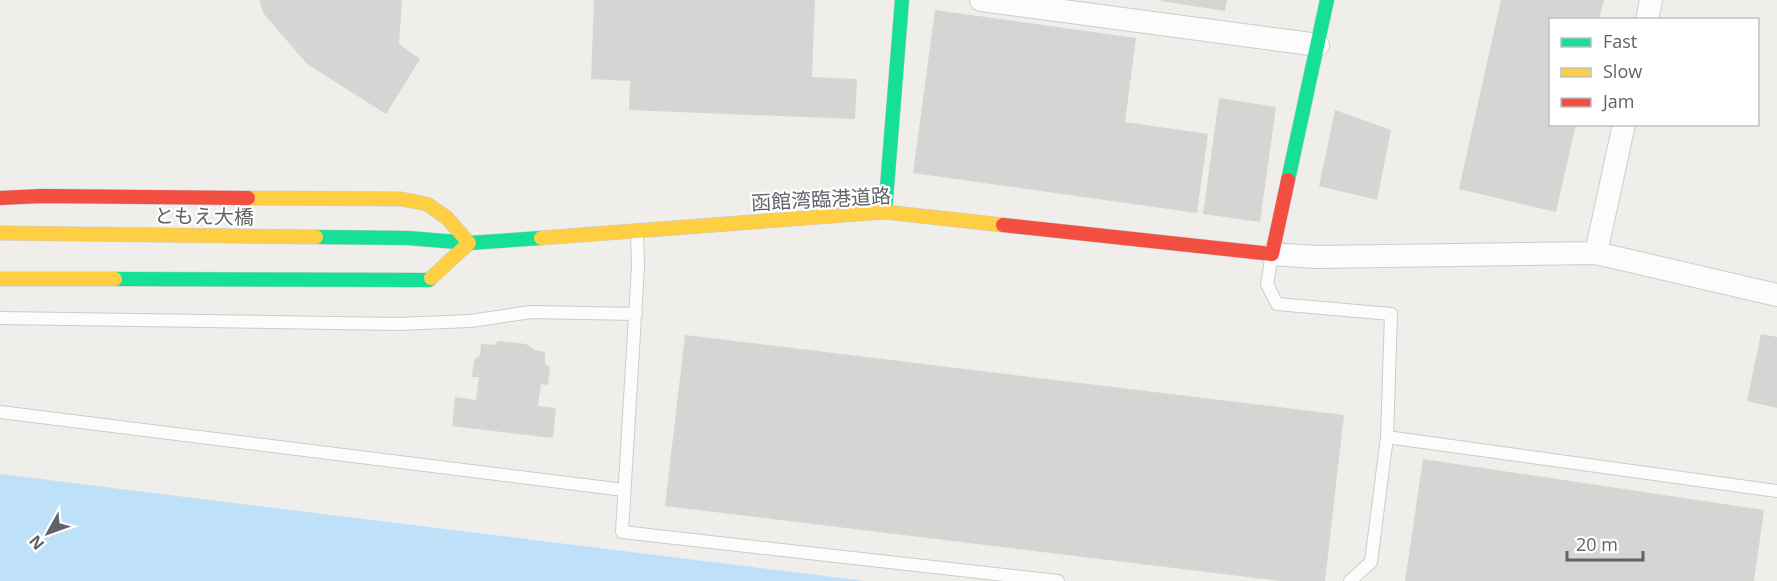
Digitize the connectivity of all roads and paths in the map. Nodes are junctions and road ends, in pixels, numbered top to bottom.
1 (902, 0) edge
2 (981, 0) edge
3 (1327, 0) edge
4 (1651, 0) edge
5 (1647, 18) edge
6 (1318, 45) junction
7 (1624, 126) edge
8 (0, 198) edge
9 (885, 212) junction
10 (637, 231) junction
11 (0, 233) edge
12 (408, 238) joint
13 (469, 243) junction
14 (1596, 253) junction
15 (1272, 255) junction
16 (0, 279) edge
17 (1777, 295) edge
18 (636, 314) junction
19 (0, 318) edge
20 (0, 412) edge
21 (1387, 437) junction
22 (624, 490) junction
23 (1777, 491) edge
24 (1058, 581) edge
25 (1350, 581) edge

1 - 9 street
2 - 6 street
3 - 6 street
4 - 5 street
6 - 15 street
7 - 14 street
8 - 13 street
9 - 10 street, 函館湾臨港道路
9 - 15 street, 函館湾臨港道路
10 - 13 street, 函館湾臨港道路
10 - 18 lane
11 - 12 street, ともえ大橋
12 - 13 street, 函館湾臨港道路
13 - 16 street
14 - 15 street
14 - 17 street
15 - 21 lane
18 - 19 lane
18 - 22 lane
20 - 22 lane
21 - 23 lane
21 - 25 lane
22 - 24 lane

